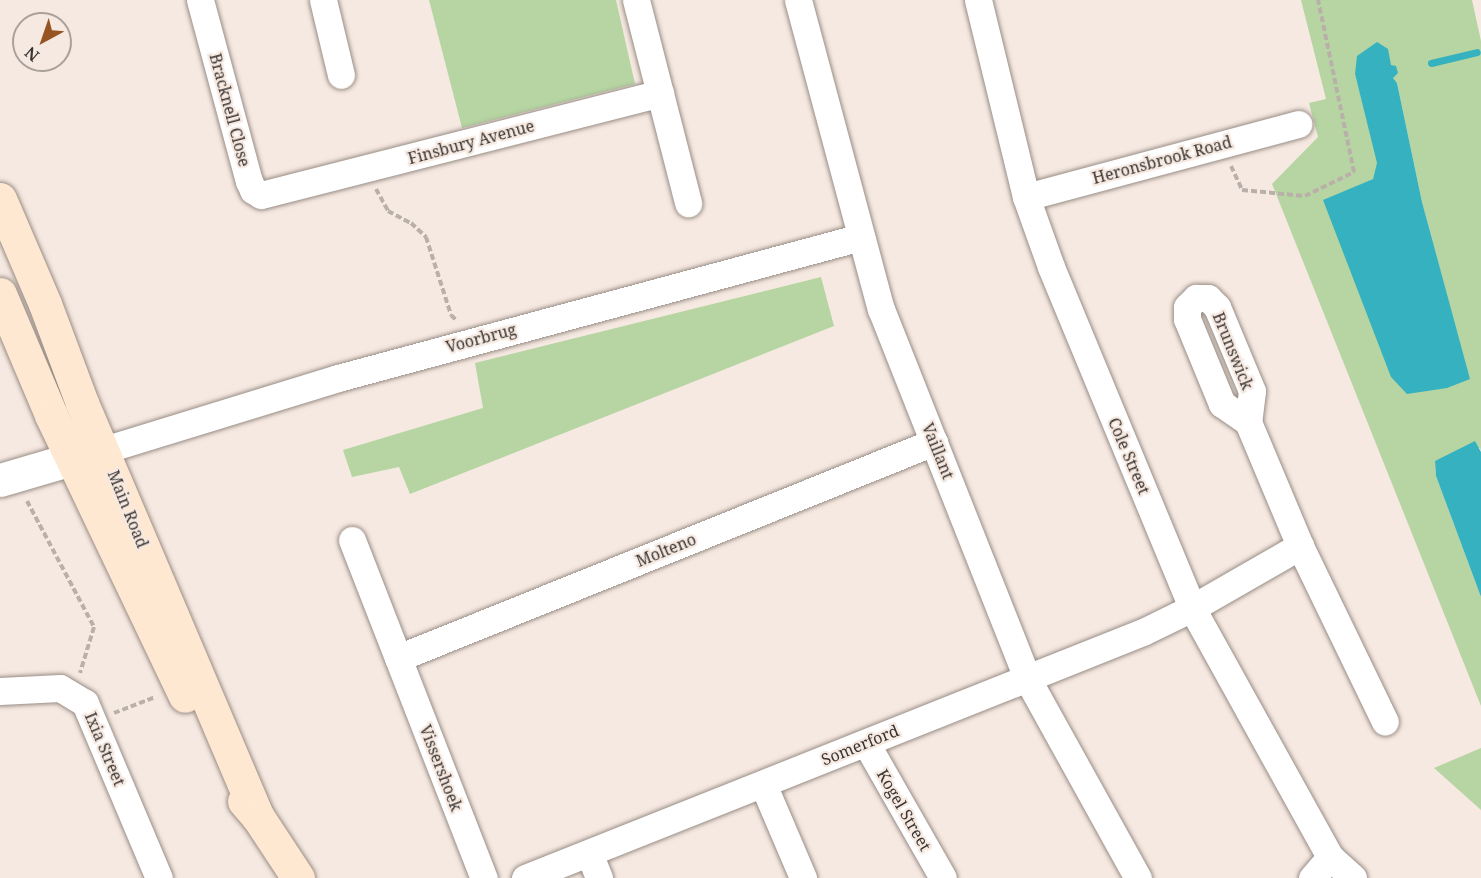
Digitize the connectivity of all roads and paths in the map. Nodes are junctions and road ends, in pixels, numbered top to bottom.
1 (200, 0) edge
2 (323, 0) edge
3 (636, 0) edge
4 (798, 0) edge
5 (978, 0) edge
6 (341, 75) dead end
7 (660, 93) junction
8 (1298, 124) dead end
9 (371, 168) junction
10 (282, 191) joint
11 (1026, 197) junction
12 (0, 199) edge
13 (688, 203) dead end
14 (861, 237) junction
15 (0, 294) edge
16 (474, 340) junction
17 (1248, 422) dead end
18 (934, 442) junction
19 (104, 450) junction
20 (72, 460) junction
21 (7, 479) edge
22 (352, 540) dead end
23 (1300, 546) junction
24 (1192, 608) junction
25 (398, 658) junction
26 (1027, 678) junction
27 (181, 689) junction
28 (0, 691) edge
29 (74, 694) junction
30 (1385, 722) dead end
31 (94, 724) junction
32 (866, 743) junction
33 (763, 784) junction
34 (258, 817) junction
35 (589, 853) junction
36 (1330, 857) junction
37 (159, 878) edge
38 (297, 878) edge
39 (484, 878) edge
40 (525, 878) edge
41 (599, 878) edge
42 (803, 878) edge
43 (943, 878) edge
44 (1138, 878) edge
45 (1312, 878) edge
46 (1353, 878) edge

1 - 10 street, Bracknell Close
2 - 6 street
3 - 7 street
4 - 14 street, Vaillant
5 - 11 street, Cole Street
7 - 9 street, Finsbury Avenue
7 - 13 street
8 - 11 street, Heronsbrook Road
9 - 10 street, Finsbury Avenue
9 - 16 path
11 - 24 street, Cole Street
12 - 19 main road, Main Road
14 - 16 street, Voorbrug
14 - 18 street, Vaillant
15 - 20 main road, Main Road
16 - 19 street, Voorbrug
17 - 23 street
18 - 25 street, Molteno
18 - 26 street, Vaillant
19 - 20 street
19 - 34 main road, Main Road
20 - 21 street
20 - 27 main road, Main Road
21 - 29 path
22 - 25 street, Vissershoek
23 - 24 street
23 - 30 street
24 - 26 street, Somerford
24 - 36 street, Cole Street
25 - 39 street, Vissershoek
26 - 32 street, Somerford
26 - 44 street, Vaillant
27 - 31 path
27 - 34 main road, Main Road
28 - 29 street, Ixia Street
29 - 31 street, Ixia Street
31 - 37 street, Ixia Street
32 - 33 street, Somerford
32 - 43 street, Kogel Street
33 - 35 street, Somerford
33 - 42 street
34 - 38 main road, Main Road
35 - 40 street, Somerford
35 - 41 street
36 - 45 street
36 - 46 street, Cole Street

